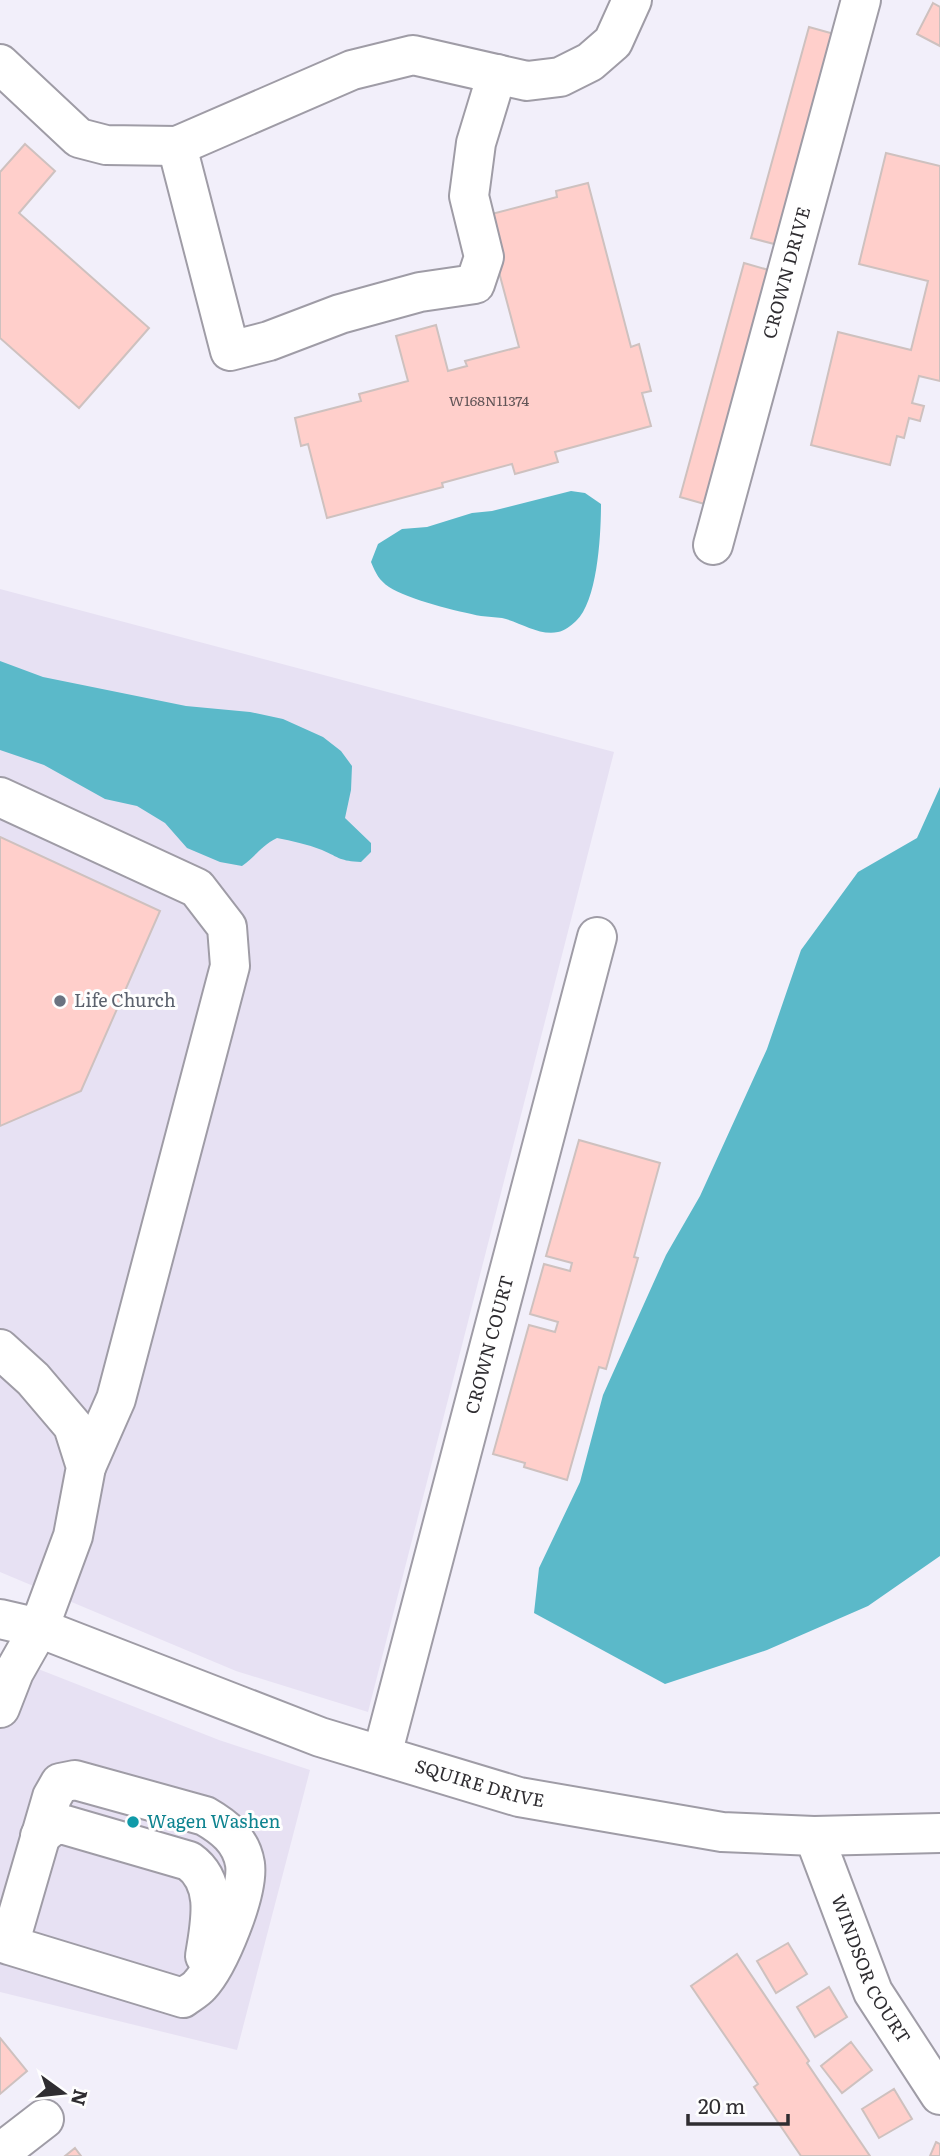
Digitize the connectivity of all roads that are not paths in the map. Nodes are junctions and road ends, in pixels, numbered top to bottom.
1 (632, 0) edge
2 (861, 0) edge
3 (0, 64) edge
4 (497, 74) junction
5 (177, 146) junction
6 (713, 545) dead end
7 (0, 797) edge
8 (597, 937) dead end
9 (0, 1349) edge
10 (86, 1467) junction
11 (0, 1606) edge
12 (0, 1619) edge
13 (39, 1628) junction
14 (0, 1708) edge
15 (382, 1755) junction
16 (940, 1833) edge
17 (814, 1836) junction
18 (4, 1943) edge
19 (940, 2095) edge
20 (44, 2119) dead end
21 (0, 2153) edge

1 - 4 street
2 - 6 street, CROWN DRIVE
3 - 5 street
4 - 5 street
4 - 5 street
7 - 10 street
8 - 15 street, CROWN COURT
9 - 10 street
10 - 13 street
11 - 13 street, SQUIRE DRIVE
12 - 13 street, SQUIRE DRIVE
13 - 14 street
13 - 15 street, SQUIRE DRIVE
15 - 17 street, SQUIRE DRIVE
16 - 17 street, SQUIRE DRIVE
17 - 19 street, WINDSOR COURT
18 - 18 street
20 - 21 street

